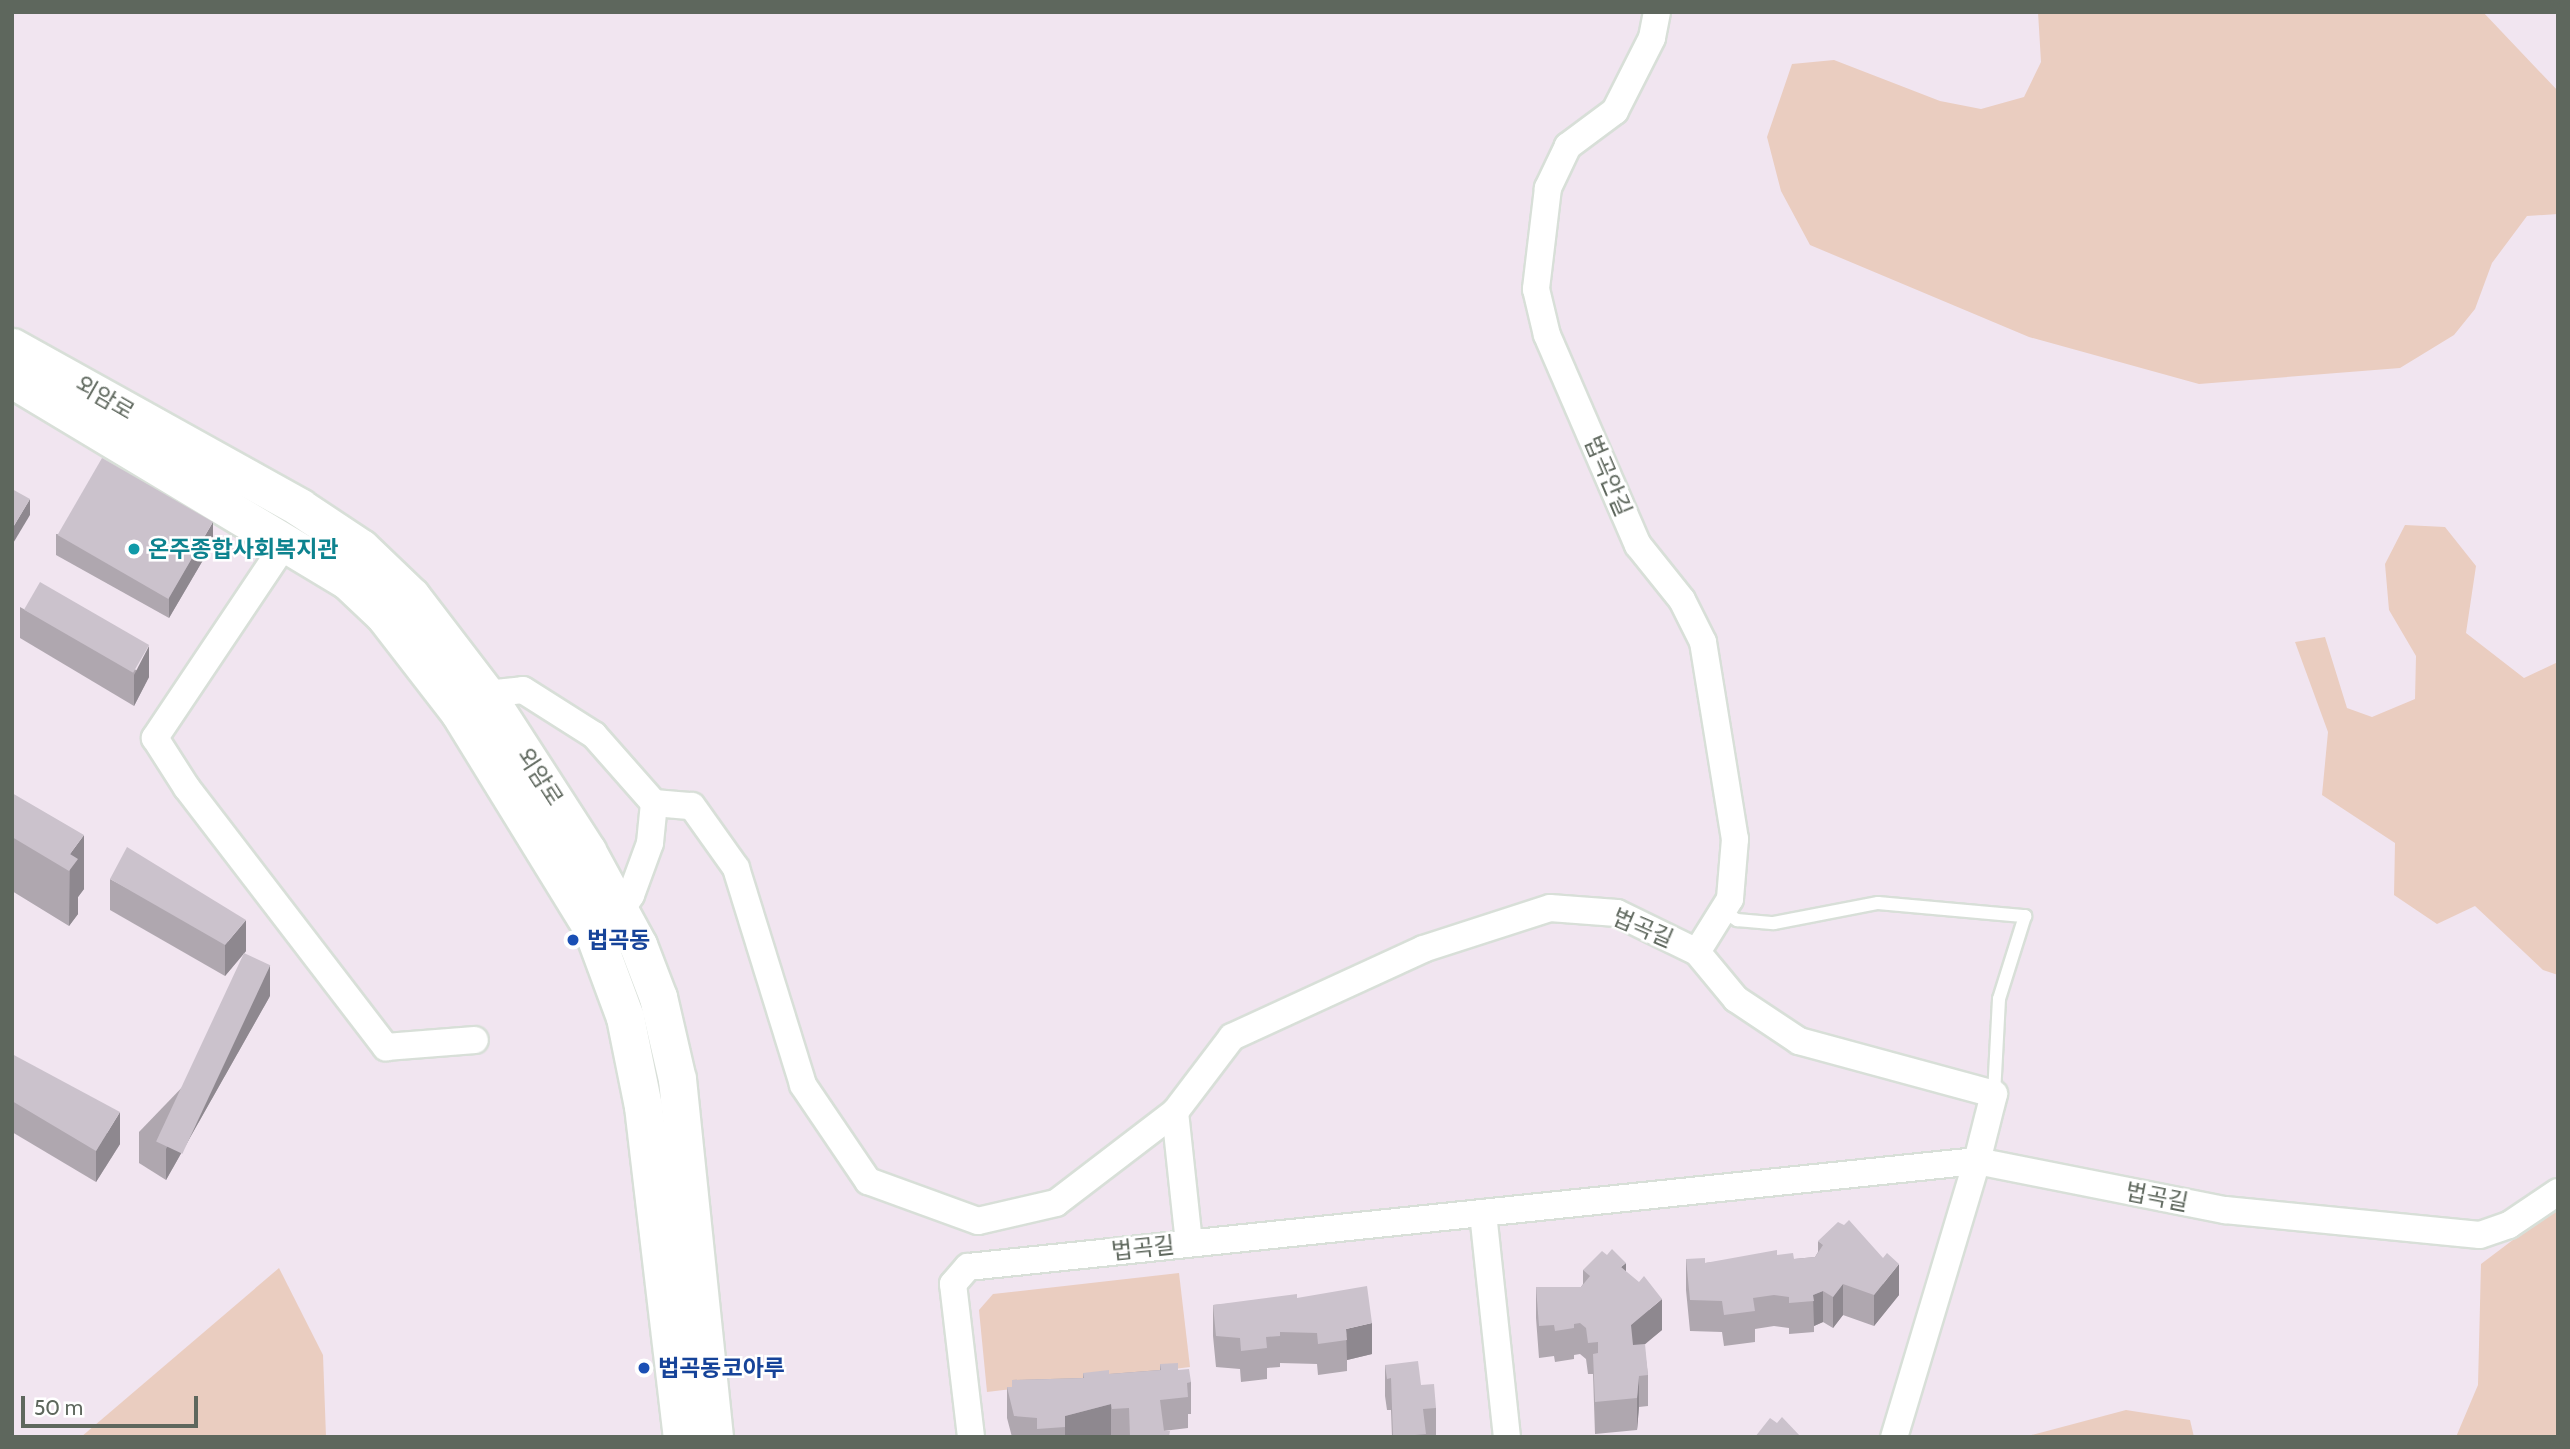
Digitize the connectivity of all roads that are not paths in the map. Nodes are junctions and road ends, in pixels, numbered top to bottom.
1 (1657, 12) edge
2 (12, 347) edge
3 (12, 379) edge
4 (286, 542) junction
5 (472, 703) junction
6 (654, 803) junction
7 (1723, 911) junction
8 (606, 920) junction
9 (1696, 952) junction
10 (475, 1040) dead end
11 (1994, 1094) junction
12 (1175, 1112) junction
13 (1977, 1161) junction
14 (2558, 1192) edge
15 (1483, 1213) junction
16 (1189, 1243) junction
17 (682, 1437) edge
18 (714, 1437) edge
19 (971, 1437) edge
20 (1507, 1437) edge
21 (1894, 1437) edge

1 - 7 street, 법곡안길
2 - 5 main road, 외암로
3 - 4 main road, 외암로
4 - 5 main road, 외암로
4 - 10 street
5 - 6 street
5 - 8 main road, 외암로
6 - 8 street
6 - 12 street
7 - 9 street, 법곡안길
7 - 11 lane
8 - 17 main road, 외암로
8 - 18 main road, 외암로
9 - 11 street, 법곡길
9 - 12 street, 법곡길
11 - 13 street
12 - 16 street, 법곡길
13 - 14 street, 법곡길
13 - 15 street, 법곡길
13 - 21 street
15 - 16 street, 법곡길
15 - 20 street
16 - 19 street, 법곡길

